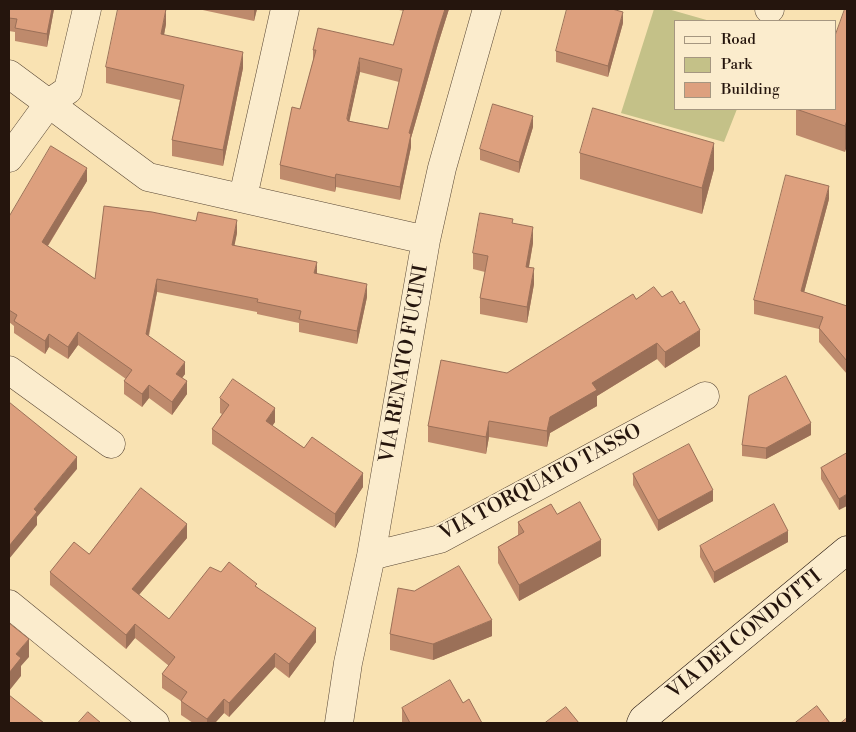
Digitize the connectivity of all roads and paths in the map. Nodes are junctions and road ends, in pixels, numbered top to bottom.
1 (87, 9) edge
2 (285, 9) edge
3 (488, 9) edge
4 (9, 74) edge
5 (50, 103) junction
6 (9, 158) edge
7 (243, 197) junction
8 (426, 240) junction
9 (9, 370) edge
10 (705, 396) dead end
11 (111, 444) dead end
12 (847, 550) edge
13 (371, 556) junction
14 (9, 604) edge
15 (640, 722) edge
16 (155, 723) edge
17 (339, 723) edge

1 - 5 street
2 - 7 street
3 - 8 street, VIA RENATO FUCINI
4 - 5 street
5 - 6 street
5 - 7 street
7 - 8 street
8 - 13 street, VIA RENATO FUCINI
9 - 11 street
10 - 13 street, VIA TORQUATO TASSO
12 - 15 street, VIA DEI CONDOTTI
13 - 17 street, VIA RENATO FUCINI
14 - 16 street

